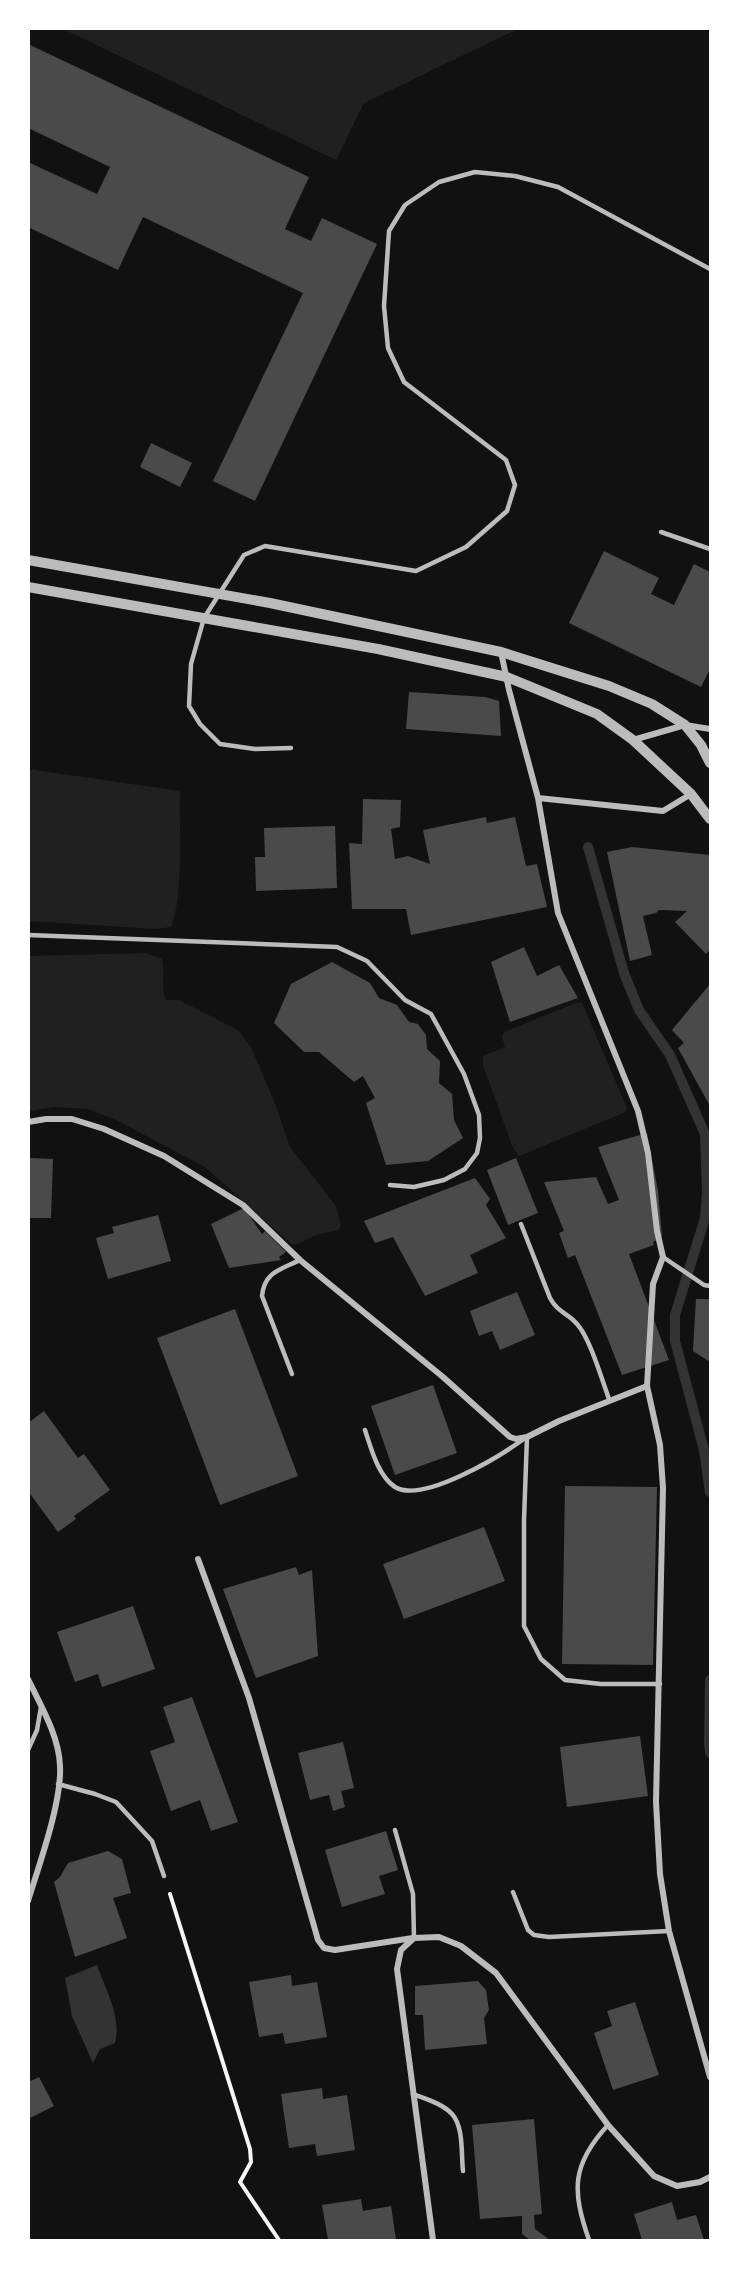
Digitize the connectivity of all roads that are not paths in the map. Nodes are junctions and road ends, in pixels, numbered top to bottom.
1 (711, 269) edge
2 (661, 532) dead end
3 (711, 549) edge
4 (28, 560) edge
5 (28, 587) edge
6 (219, 594) junction
7 (204, 618) junction
8 (501, 652) junction
9 (507, 677) junction
10 (685, 725) junction
11 (711, 729) edge
12 (633, 740) junction
13 (291, 748) dead end
14 (711, 763) edge
15 (691, 794) junction
16 (538, 798) junction
17 (711, 819) edge
18 (28, 935) edge
19 (28, 1122) edge
20 (390, 1185) dead end
21 (521, 1224) dead end
22 (663, 1257) junction
23 (300, 1260) junction
24 (711, 1286) edge
25 (292, 1374) dead end
26 (647, 1386) junction
27 (609, 1399) junction
28 (364, 1430) dead end
29 (527, 1437) junction
30 (198, 1559) dead end
31 (28, 1679) edge
32 (660, 1684) junction
33 (41, 1707) junction
34 (28, 1750) edge
35 (58, 1784) junction
36 (395, 1830) dead end
37 (164, 1876) road end
38 (513, 1892) dead end
39 (28, 1901) edge
40 (669, 1931) junction
41 (414, 1938) junction
42 (711, 2077) edge
43 (413, 2094) junction
44 (608, 2125) junction
45 (463, 2171) dead end
46 (711, 2177) edge
47 (433, 2241) edge
48 (589, 2241) edge

1 - 6 lane
2 - 3 lane
4 - 6 street
5 - 7 street
6 - 7 lane
6 - 8 street
7 - 9 street
7 - 13 lane
8 - 9 street
8 - 10 street
9 - 12 street
9 - 16 street
10 - 11 street
10 - 12 street
10 - 14 street
12 - 15 street
15 - 16 street
15 - 17 street
16 - 22 street
18 - 20 lane
19 - 23 street
21 - 27 lane
22 - 24 lane
22 - 26 street
23 - 25 lane
23 - 29 street
26 - 27 street
26 - 32 street
27 - 29 street
28 - 29 lane
29 - 32 lane
30 - 41 street
31 - 33 street
32 - 40 street
33 - 34 lane
33 - 35 street
35 - 37 lane
35 - 39 street
36 - 41 lane
38 - 40 lane
40 - 42 street
41 - 43 street
41 - 44 street
43 - 45 lane
43 - 47 street
44 - 46 street
44 - 48 lane

